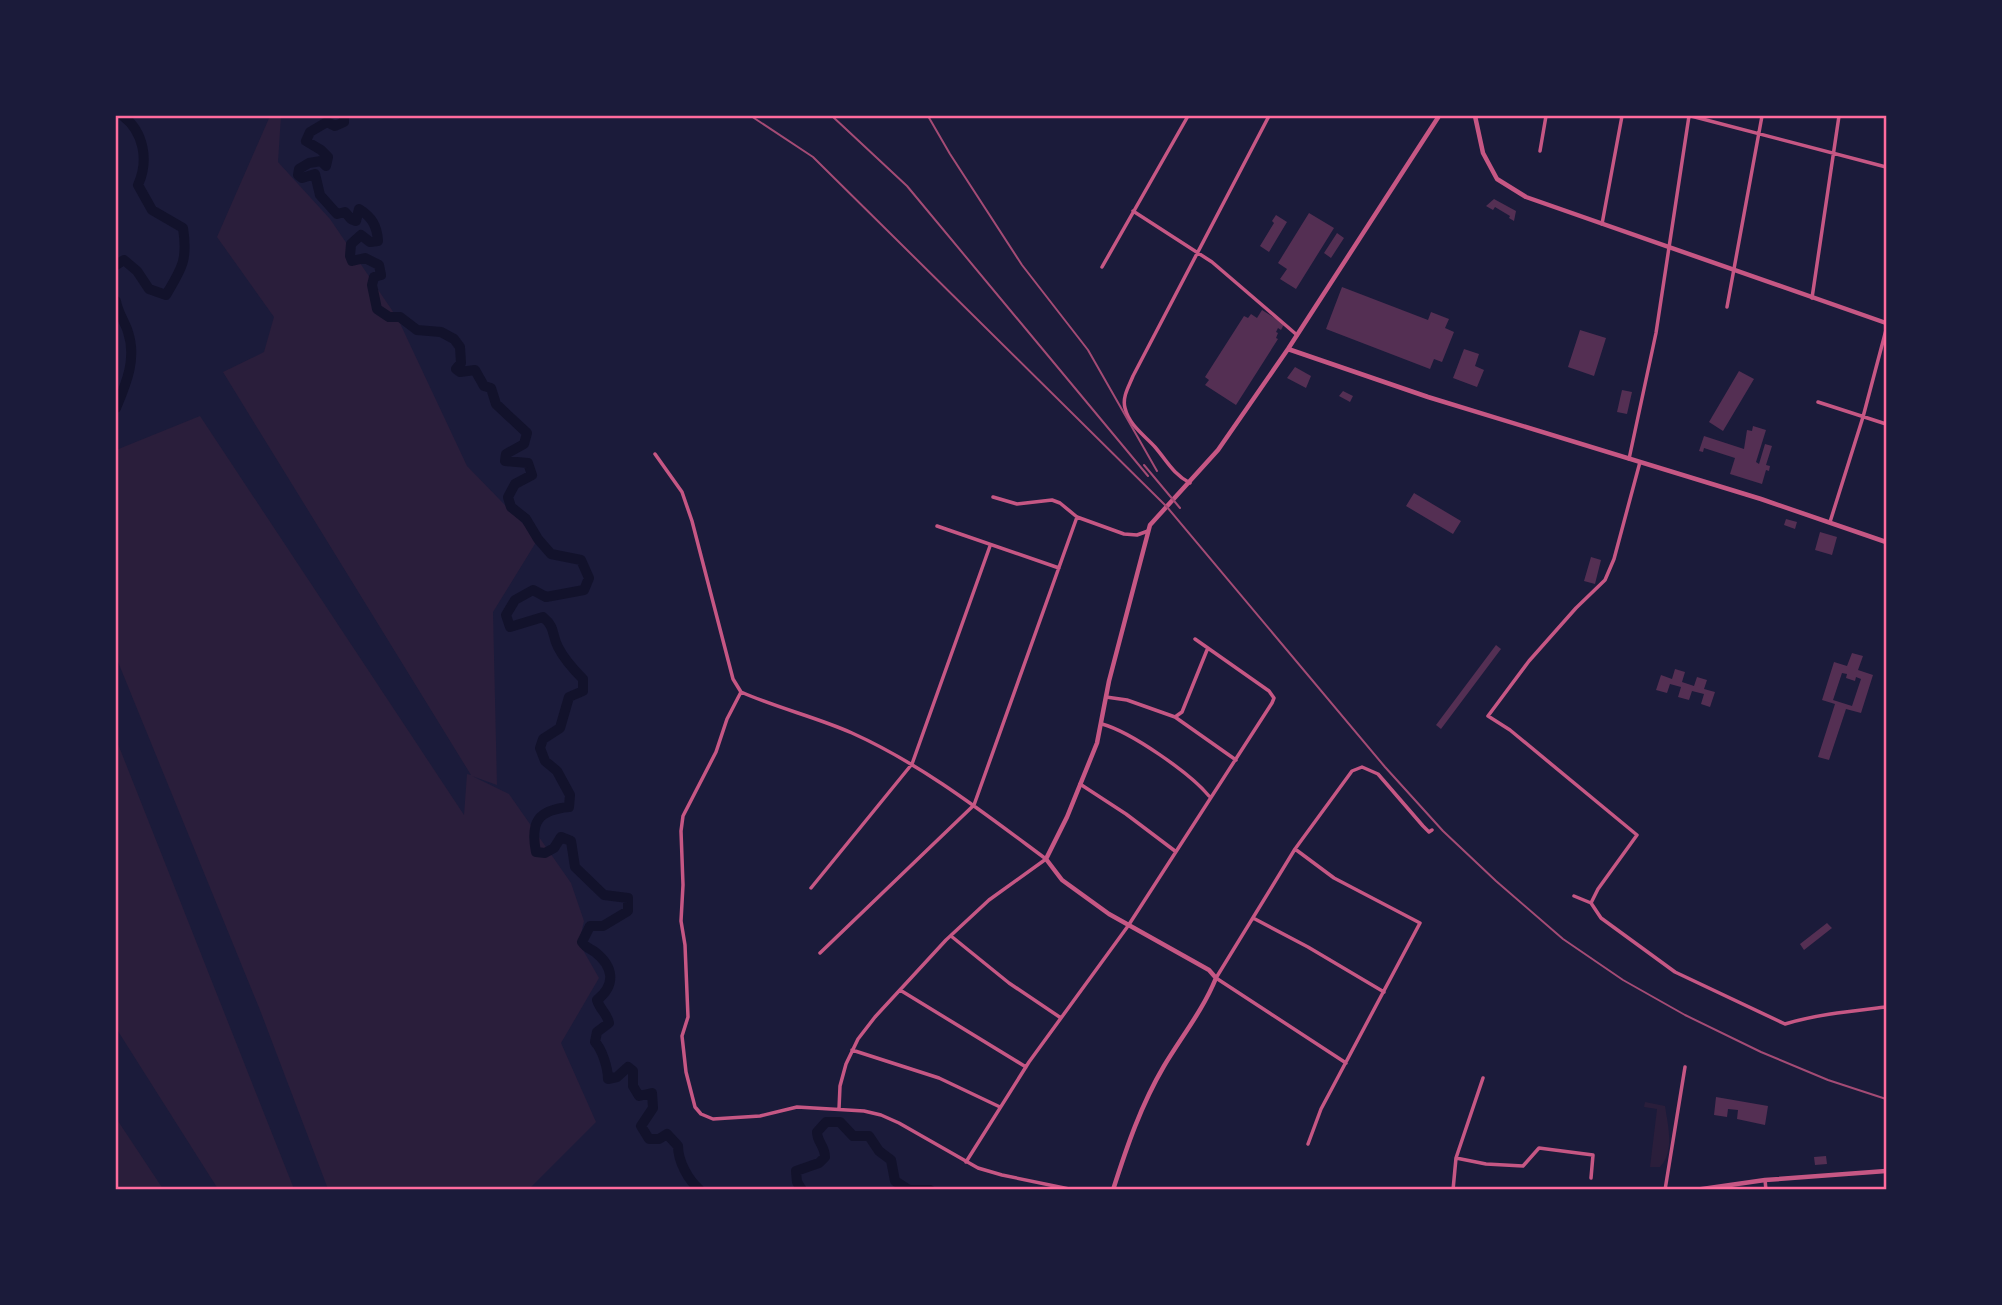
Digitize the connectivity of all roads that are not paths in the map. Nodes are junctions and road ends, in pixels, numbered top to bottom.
1 (1188, 116) edge
2 (1269, 116) edge
3 (1439, 116) edge
4 (1475, 116) edge
5 (1546, 116) edge
6 (1622, 116) edge
7 (1690, 116) edge
8 (1762, 116) edge
9 (1839, 116) edge
10 (1758, 132) junction
11 (1540, 151) dead end
12 (1833, 152) junction
13 (1886, 167) edge
14 (1133, 211) junction
15 (1602, 225) junction
16 (1669, 247) junction
17 (1198, 252) junction
18 (1102, 267) dead end
19 (1733, 270) junction
20 (1812, 298) junction
21 (1727, 307) dead end
22 (1886, 323) edge
23 (1886, 330) edge
24 (1297, 335) junction
25 (1288, 349) junction
26 (1818, 402) dead end
27 (1863, 417) junction
28 (1886, 425) edge
29 (655, 454) dead end
30 (1629, 458) junction
31 (1640, 462) junction
32 (1190, 483) junction
33 (993, 497) dead end
34 (1077, 517) junction
35 (1830, 522) junction
36 (937, 526) dead end
37 (1148, 531) junction
38 (1886, 542) edge
39 (990, 546) junction
40 (1059, 568) junction
41 (1195, 639) dead end
42 (1207, 650) junction
43 (741, 692) junction
44 (1106, 697) junction
45 (1175, 717) junction
46 (1102, 724) junction
47 (1236, 760) junction
48 (912, 764) junction
49 (1080, 784) junction
50 (1210, 797) junction
51 (974, 805) junction
52 (1432, 830) dead end
53 (1295, 849) junction
54 (1175, 851) junction
55 (1046, 859) junction
56 (811, 888) dead end
57 (1574, 896) dead end
58 (1591, 903) junction
59 (1254, 918) junction
60 (1128, 926) junction
61 (951, 936) junction
62 (820, 953) dead end
63 (1216, 978) junction
64 (900, 990) junction
65 (1384, 992) junction
66 (1886, 1007) edge
67 (1060, 1018) junction
68 (852, 1050) junction
69 (1346, 1063) junction
70 (1026, 1067) junction
71 (1685, 1067) dead end
72 (1483, 1078) dead end
73 (1000, 1108) junction
74 (839, 1109) junction
75 (1308, 1144) dead end
76 (1456, 1158) junction
77 (966, 1162) junction
78 (1886, 1171) edge
79 (1591, 1178) dead end
80 (1765, 1180) junction
81 (1074, 1189) edge
82 (1113, 1189) edge
83 (1453, 1189) edge
84 (1665, 1189) edge
85 (1695, 1189) edge
86 (1766, 1189) edge

1 - 14 street
2 - 17 street
3 - 24 street
4 - 15 street
5 - 11 street
6 - 15 street
7 - 10 street
7 - 16 street
8 - 10 street
9 - 12 street
10 - 12 street
10 - 19 street
12 - 13 street
12 - 20 street
14 - 17 street
14 - 18 street
15 - 16 street
16 - 19 street
16 - 30 street
17 - 24 street
17 - 32 street
19 - 20 street
19 - 21 street
20 - 22 street
23 - 27 street
24 - 25 street
25 - 30 street
25 - 32 street
26 - 27 street
27 - 28 street
27 - 35 street
29 - 43 street
30 - 31 street
31 - 35 street
31 - 58 street
32 - 37 street
33 - 34 street
34 - 37 street
34 - 40 street
35 - 38 street
36 - 39 street
37 - 44 street
39 - 40 street
39 - 48 street
40 - 51 street
41 - 42 street
42 - 45 street
42 - 47 street
43 - 48 street
43 - 74 street
44 - 45 street
44 - 46 street
45 - 47 street
46 - 49 street
46 - 50 street
47 - 50 street
48 - 51 street
48 - 56 street
49 - 54 street
49 - 55 street
50 - 54 street
51 - 55 street
51 - 62 street
52 - 53 street
53 - 59 street
53 - 65 street
54 - 60 street
55 - 60 street
55 - 61 street
57 - 58 street
58 - 66 street
59 - 63 street
59 - 65 street
60 - 63 street
60 - 67 street
61 - 64 street
61 - 67 street
63 - 69 street
63 - 82 street
64 - 68 street
64 - 70 street
65 - 69 street
67 - 70 street
68 - 73 street
68 - 74 street
69 - 75 street
70 - 73 street
71 - 84 street
72 - 76 street
73 - 77 street
74 - 77 street
76 - 79 street
76 - 83 street
77 - 81 street
78 - 80 street
80 - 85 street
80 - 86 street

